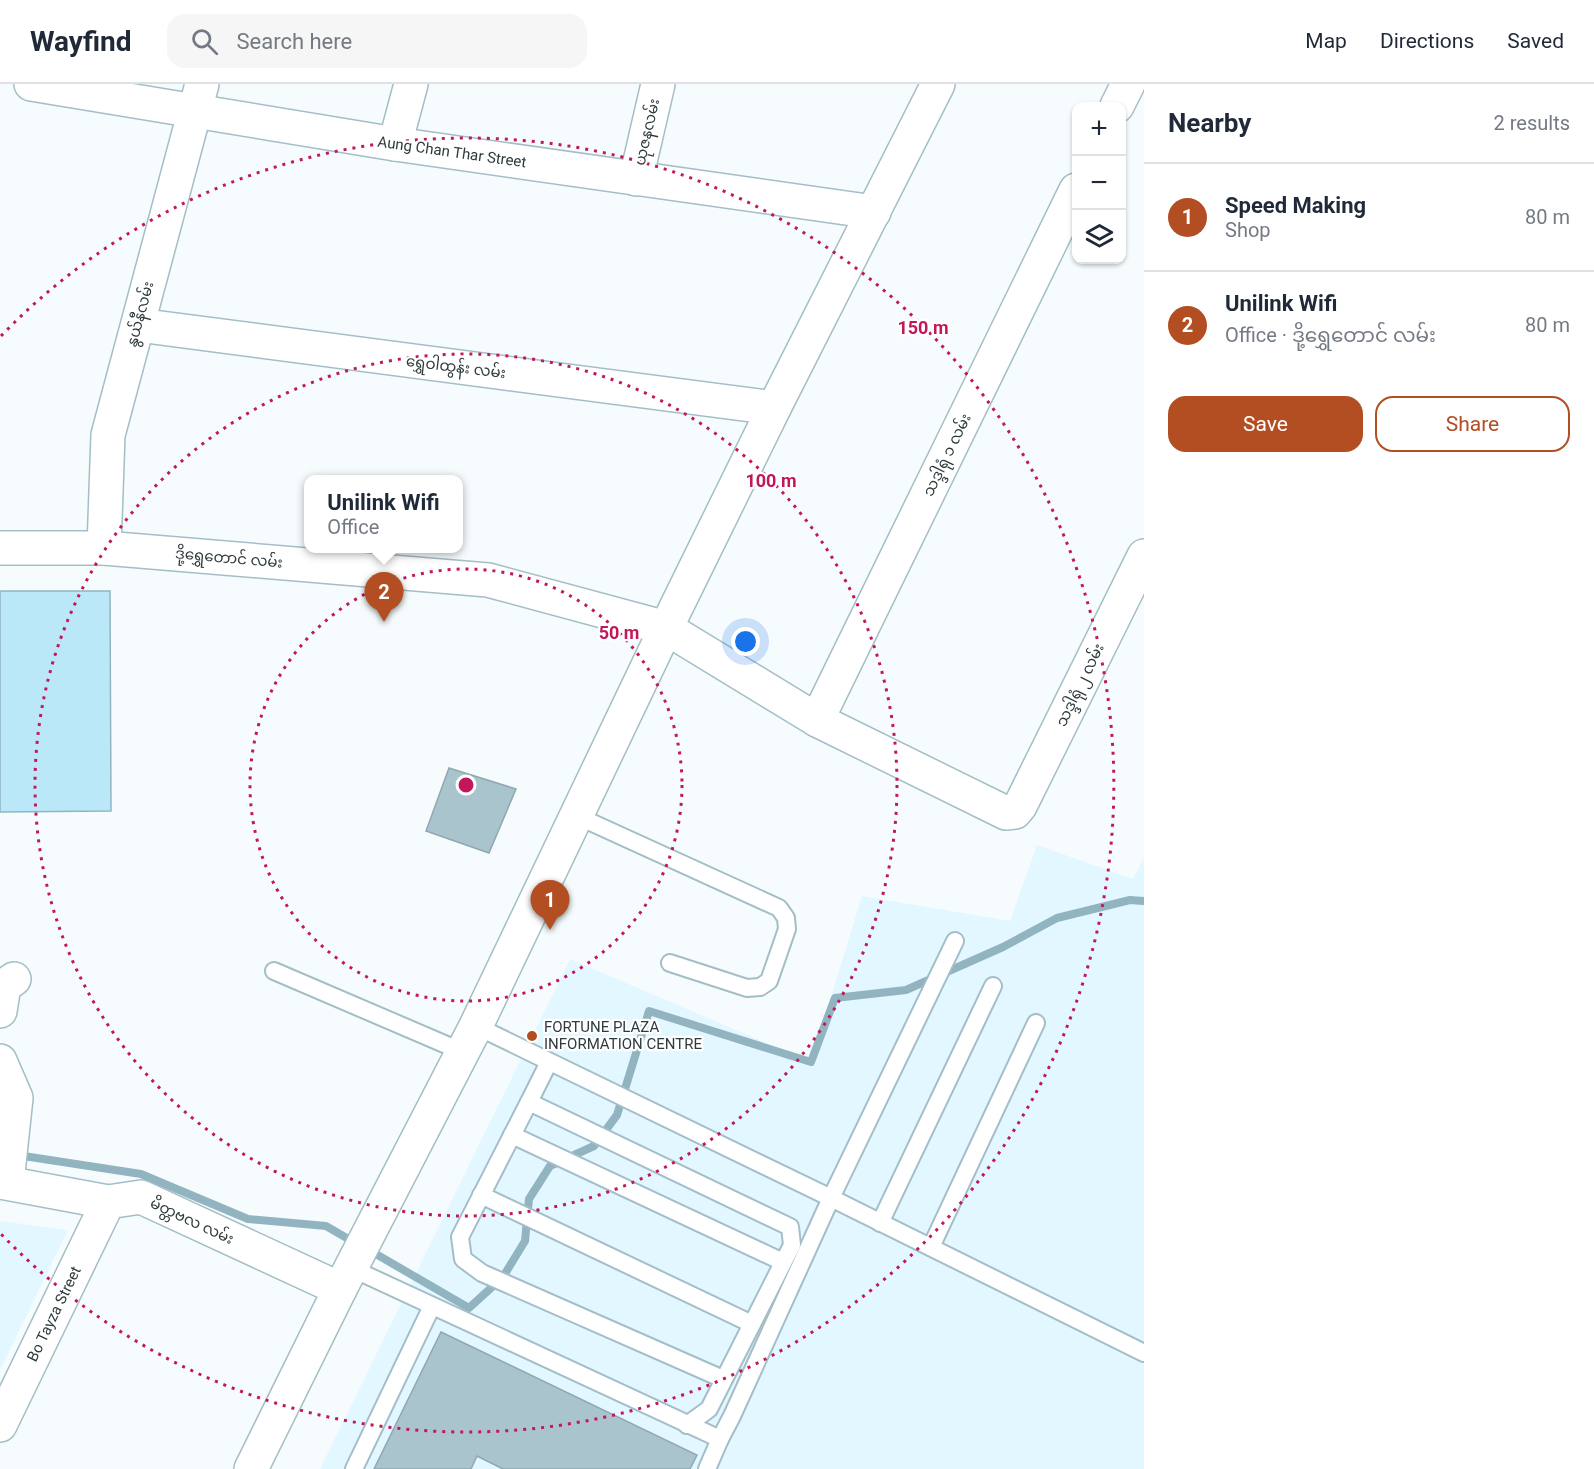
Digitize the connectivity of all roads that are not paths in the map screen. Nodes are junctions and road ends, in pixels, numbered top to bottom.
1 (411, 84) edge
2 (658, 84) edge
3 (938, 84) edge
4 (1128, 84) edge
5 (42, 85) edge
6 (198, 98) edge
7 (1120, 102) edge
8 (395, 144) junction
9 (636, 179) junction
10 (1072, 200) edge
11 (874, 212) junction
12 (138, 325) junction
13 (774, 408) junction
14 (0, 548) edge
15 (104, 548) junction
16 (1144, 556) edge
17 (666, 628) junction
18 (817, 720) junction
19 (1015, 813) joint
20 (575, 815) junction
21 (955, 941) dead end
22 (670, 963) dead end
23 (274, 971) dead end
24 (14, 979) dead end
25 (993, 986) dead end
26 (0, 1011) edge
27 (1036, 1023) dead end
28 (470, 1039) junction
29 (0, 1060) edge
30 (549, 1062) junction
31 (529, 1102) junction
32 (512, 1135) junction
33 (5, 1175) edge
34 (481, 1195) junction
35 (831, 1198) junction
36 (108, 1202) junction
37 (879, 1223) junction
38 (931, 1247) junction
39 (783, 1262) junction
40 (345, 1279) junction
41 (432, 1306) junction
42 (752, 1324) junction
43 (1144, 1353) edge
44 (723, 1379) junction
45 (0, 1425) edge
46 (687, 1425) junction
47 (720, 1439) junction
48 (251, 1469) edge
49 (354, 1469) edge
50 (707, 1469) edge

1 - 8 street
2 - 9 street, ယုဇနလမ်း
3 - 11 street
4 - 7 street
5 - 6 street, Aung Chan Thar Street
6 - 8 street, Aung Chan Thar Street
6 - 12 street, နွယ်နီလမ်း
8 - 9 street, Aung Chan Thar Street
9 - 11 street, Aung Chan Thar Street
10 - 18 street, သဒ္ဒါရုံ ၁ လမ်း
11 - 13 street
12 - 13 street, ရွှေဝါထွန်း လမ်း
12 - 15 street, နွယ်နီလမ်း
13 - 17 street
14 - 15 street, ဒို့ရွှေတောင် လမ်း
15 - 17 street, ဒို့ရွှေတောင် လမ်း
16 - 19 street, သဒ္ဒါရုံ ၂ လမ်း
17 - 18 street, ဒို့ရွှေတောင် လမ်း
17 - 20 street
18 - 19 street, ဒို့ရွှေတောင် လမ်း
20 - 22 lane
20 - 28 street
21 - 35 lane
23 - 28 lane
24 - 26 street
25 - 37 lane
27 - 38 lane
28 - 30 lane
28 - 40 street
29 - 33 street
30 - 31 lane
30 - 35 lane
31 - 32 lane
31 - 39 lane
32 - 34 lane
32 - 39 lane
33 - 36 street, မိတ္တဗလ လမ်း
34 - 42 lane
34 - 44 lane
35 - 37 lane
35 - 47 lane
36 - 40 street, မိတ္တဗလ လမ်း
36 - 45 street, Bo Tayza Street
37 - 38 lane
38 - 43 lane
39 - 42 lane
40 - 41 lane
40 - 48 street
41 - 46 lane
41 - 49 lane
42 - 44 lane
44 - 46 lane
46 - 47 lane
47 - 50 lane

